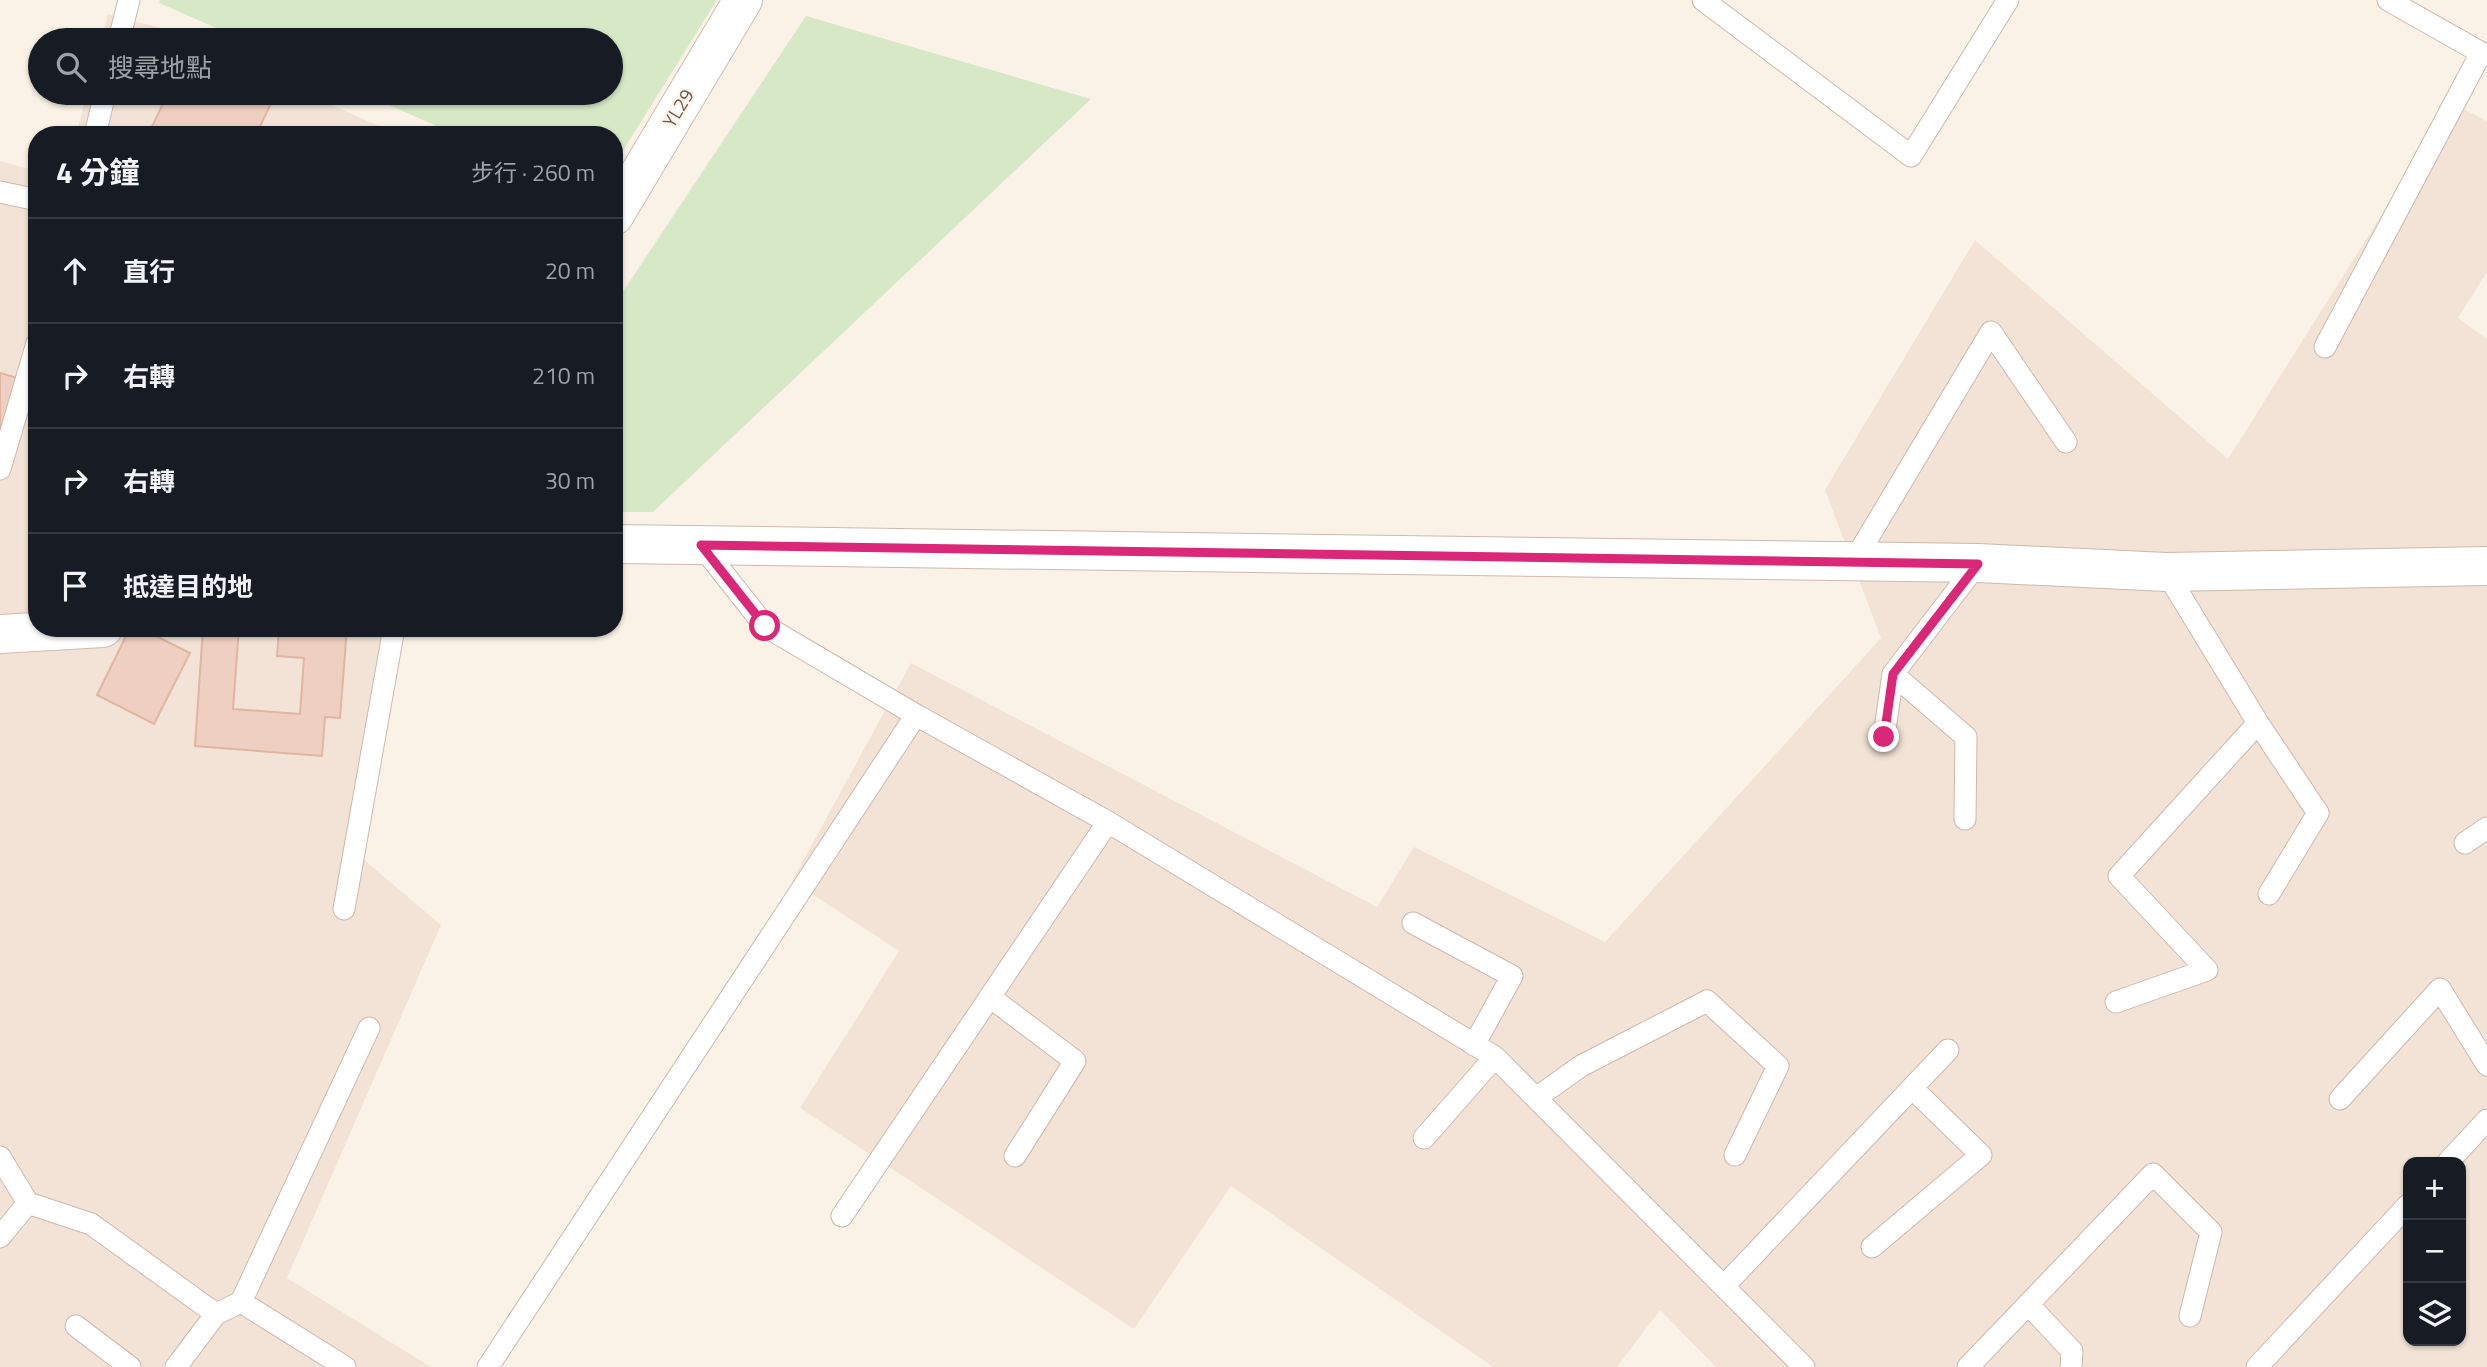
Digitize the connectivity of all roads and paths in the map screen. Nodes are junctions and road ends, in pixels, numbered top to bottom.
1 (129, 0) edge
2 (743, 0) edge
3 (1703, 0) edge
4 (2008, 0) edge
5 (2388, 0) edge
6 (122, 28) edge
7 (2484, 55) edge
8 (102, 105) edge
9 (97, 126) edge
10 (0, 192) edge
11 (28, 198) edge
12 (623, 201) edge
13 (2325, 347) dead end
14 (28, 373) edge
15 (2066, 442) dead end
16 (0, 468) edge
17 (623, 544) edge
18 (701, 545) junction
19 (1854, 561) junction
20 (1978, 564) junction
21 (2487, 566) edge
22 (2166, 572) junction
23 (28, 632) edge
24 (0, 634) edge
25 (392, 637) edge
26 (1893, 674) junction
27 (916, 715) junction
28 (2258, 723) junction
29 (1884, 737) dead end
30 (1965, 819) dead end
31 (1108, 822) junction
32 (2487, 828) edge
33 (2465, 843) dead end
34 (2269, 894) dead end
35 (344, 909) dead end
36 (1413, 923) dead end
37 (990, 997) junction
38 (2116, 1002) dead end
39 (369, 1028) dead end
40 (1474, 1045) junction
41 (1948, 1050) dead end
42 (1495, 1057) junction
43 (2487, 1065) edge
44 (1912, 1088) junction
45 (1536, 1097) junction
46 (2340, 1099) dead end
47 (2487, 1120) edge
48 (1424, 1138) dead end
49 (1735, 1154) dead end
50 (1014, 1156) dead end
51 (0, 1157) edge
52 (2453, 1157) edge
53 (28, 1203) junction
54 (2403, 1210) edge
55 (842, 1216) dead end
56 (0, 1237) edge
57 (1872, 1247) dead end
58 (1724, 1286) junction
59 (241, 1302) junction
60 (2028, 1304) junction
61 (216, 1314) junction
62 (2190, 1316) dead end
63 (76, 1325) dead end
64 (130, 1367) edge
65 (176, 1367) edge
66 (345, 1367) edge
67 (488, 1367) edge
68 (1804, 1367) edge
69 (1968, 1367) edge
70 (2071, 1367) edge
71 (2257, 1367) edge

1 - 6 lane
2 - 12 street, YL29
3 - 4 lane
5 - 7 lane
7 - 13 lane
8 - 9 lane
10 - 11 lane
14 - 16 lane
15 - 19 lane
17 - 18 street
18 - 19 street
18 - 27 lane
19 - 20 street
20 - 22 street
20 - 26 lane
21 - 22 street
22 - 28 lane
23 - 24 street
25 - 35 lane
26 - 29 lane
26 - 30 lane
27 - 31 lane
27 - 67 lane
28 - 34 lane
28 - 38 lane
31 - 37 lane
31 - 40 lane
32 - 33 lane
36 - 40 lane
37 - 50 lane
37 - 55 lane
39 - 59 lane
40 - 42 lane
41 - 44 lane
42 - 45 lane
42 - 48 lane
43 - 46 lane
44 - 57 lane
44 - 58 lane
45 - 49 lane
45 - 58 lane
47 - 52 lane
51 - 53 lane
53 - 56 lane
53 - 61 lane
54 - 71 lane
58 - 68 lane
59 - 61 lane
59 - 66 lane
60 - 62 lane
60 - 69 lane
60 - 70 lane
61 - 65 lane
63 - 64 lane

